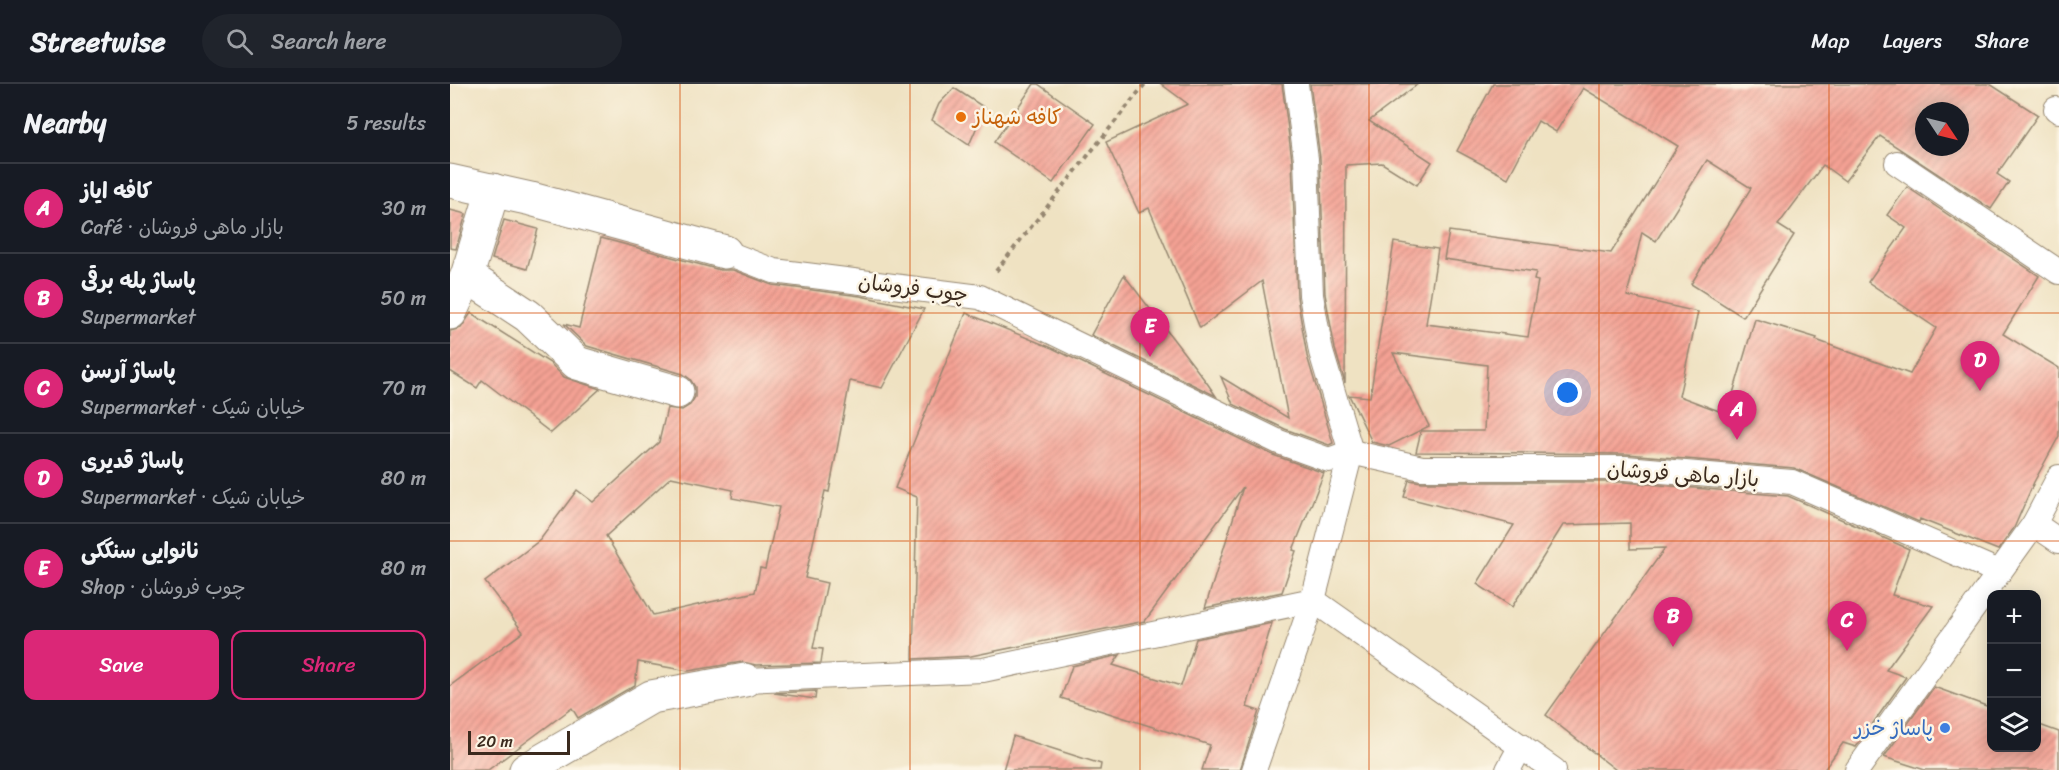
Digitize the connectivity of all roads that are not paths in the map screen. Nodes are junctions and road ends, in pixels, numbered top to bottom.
1 (1296, 84) edge
2 (1897, 163) dead end
3 (450, 181) edge
4 (493, 190) junction
5 (725, 252) joint
6 (2059, 272) edge
7 (467, 276) junction
8 (450, 313) edge
9 (677, 392) dead end
10 (1351, 452) junction
11 (2059, 477) edge
12 (2034, 524) junction
13 (2059, 541) edge
14 (1999, 572) junction
15 (1313, 600) junction
16 (745, 680) joint
17 (1521, 747) junction
18 (526, 770) edge
19 (1254, 770) edge
20 (1508, 770) edge
21 (1554, 770) edge
22 (1857, 770) edge

1 - 10 street
2 - 6 street
3 - 4 street, چوب فروشان
4 - 5 street, چوب فروشان
4 - 7 street
5 - 10 street, چوب فروشان
7 - 8 street
7 - 9 street
10 - 14 street, بازار ماهی فروشان
10 - 15 street
11 - 12 street
12 - 13 street
12 - 14 street
14 - 22 street
15 - 16 street
15 - 17 street
15 - 19 street
16 - 18 street
17 - 20 street
17 - 21 street

